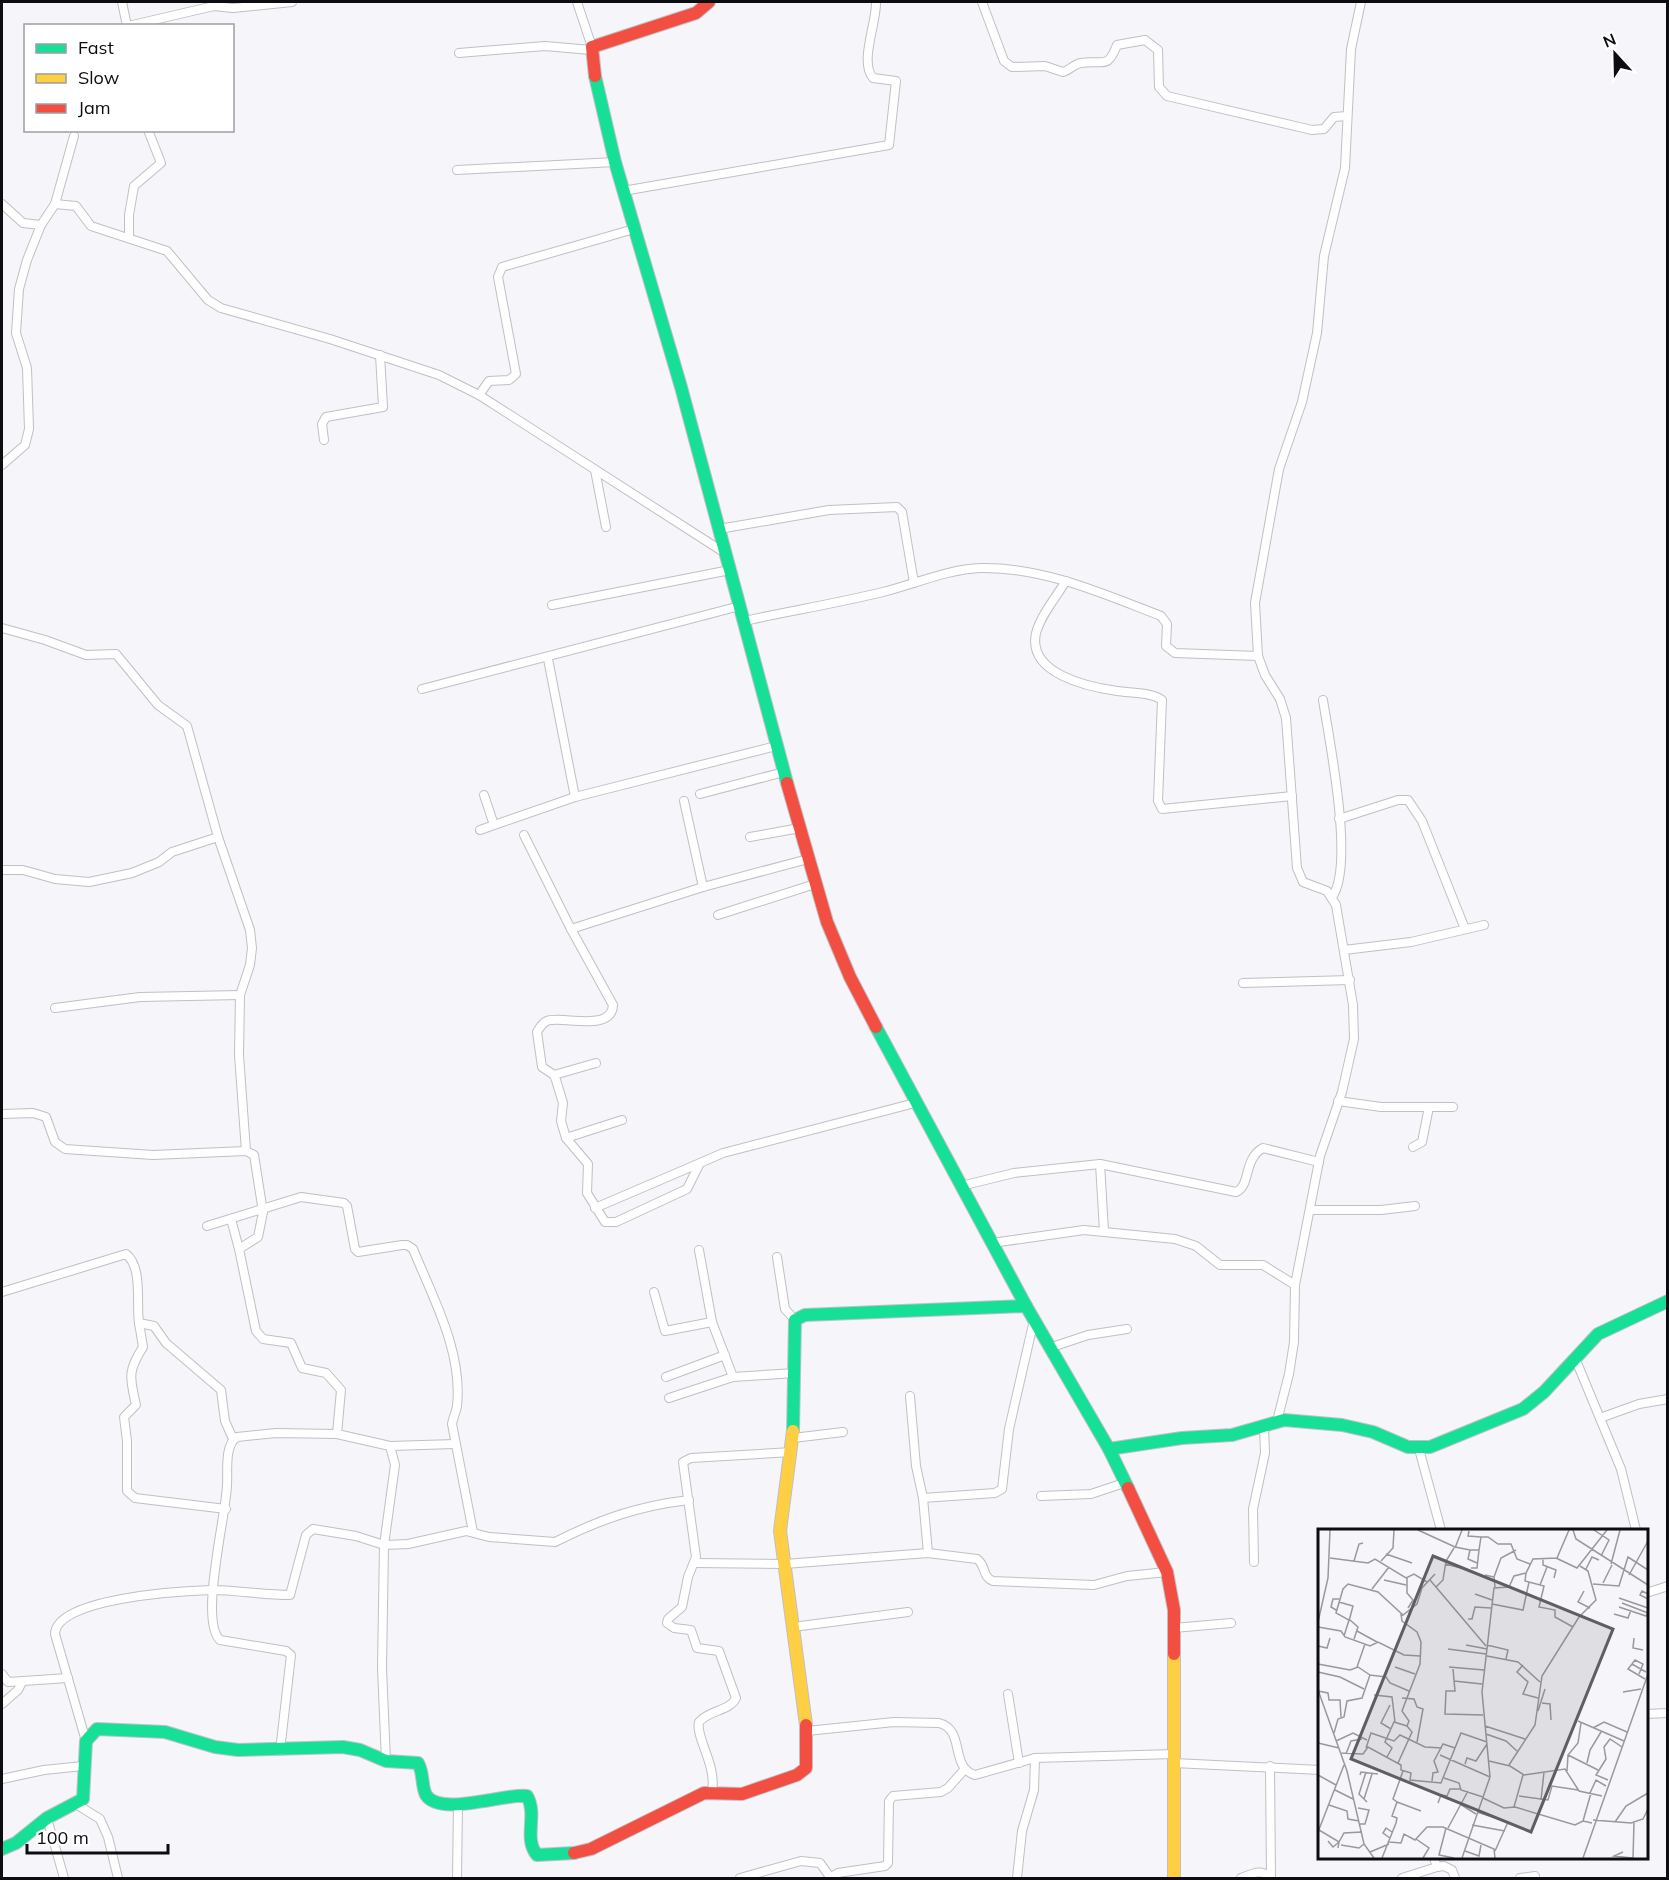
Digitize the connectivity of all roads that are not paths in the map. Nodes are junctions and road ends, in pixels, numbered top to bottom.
1 (122, 2) edge
2 (292, 2) edge
3 (577, 2) edge
4 (709, 2) edge
5 (876, 2) edge
6 (982, 2) edge
7 (1361, 2) edge
8 (128, 24) edge
9 (137, 24) edge
10 (596, 46) junction
11 (459, 53) dead end
12 (1347, 116) junction
13 (149, 132) edge
14 (74, 136) dead end
15 (615, 162) junction
16 (457, 170) dead end
17 (623, 191) junction
18 (2, 204) edge
19 (55, 204) junction
20 (41, 225) junction
21 (634, 229) junction
22 (129, 238) junction
23 (380, 355) junction
24 (479, 395) junction
25 (324, 440) dead end
26 (2, 465) edge
27 (595, 470) junction
28 (606, 527) dead end
29 (719, 529) junction
30 (725, 553) junction
31 (730, 570) junction
32 (1066, 581) junction
33 (914, 583) junction
34 (552, 605) dead end
35 (740, 606) junction
36 (747, 620) junction
37 (2, 628) edge
38 (1258, 656) junction
39 (548, 659) junction
40 (422, 689) dead end
41 (1323, 700) dead end
42 (776, 746) junction
43 (784, 772) junction
44 (700, 794) dead end
45 (484, 795) dead end
46 (1292, 796) junction
47 (575, 797) junction
48 (684, 801) dead end
49 (1339, 819) junction
50 (494, 825) junction
51 (800, 828) junction
52 (480, 830) dead end
53 (524, 835) dead end
54 (218, 837) junction
55 (750, 837) dead end
56 (808, 859) junction
57 (2, 870) edge
58 (815, 884) junction
59 (702, 887) junction
60 (1332, 897) junction
61 (718, 915) dead end
62 (1484, 924) dead end
63 (571, 929) junction
64 (1465, 929) junction
65 (1344, 950) junction
66 (1350, 980) junction
67 (1243, 983) dead end
68 (240, 995) junction
69 (55, 1008) dead end
70 (596, 1063) dead end
71 (554, 1075) junction
72 (1338, 1101) junction
73 (915, 1103) junction
74 (1430, 1107) junction
75 (1453, 1107) dead end
76 (2, 1114) edge
77 (622, 1120) dead end
78 (566, 1138) junction
79 (1413, 1147) dead end
80 (246, 1151) junction
81 (1319, 1162) junction
82 (700, 1163) junction
83 (1100, 1164) junction
84 (961, 1186) junction
85 (1415, 1206) dead end
86 (595, 1208) junction
87 (263, 1209) junction
88 (1310, 1210) junction
89 (231, 1219) junction
90 (207, 1226) dead end
91 (1104, 1231) junction
92 (992, 1244) junction
93 (239, 1249) junction
94 (699, 1250) dead end
95 (777, 1257) dead end
96 (1295, 1285) junction
97 (2, 1292) edge
98 (654, 1292) dead end
99 (1668, 1300) edge
100 (1026, 1306) junction
101 (795, 1320) junction
102 (1034, 1320) junction
103 (712, 1322) junction
104 (139, 1323) junction
105 (1127, 1329) dead end
106 (1052, 1347) junction
107 (725, 1355) junction
108 (1575, 1358) junction
109 (795, 1373) junction
110 (666, 1377) dead end
111 (733, 1377) junction
112 (910, 1396) dead end
113 (669, 1398) dead end
114 (1668, 1400) edge
115 (1600, 1418) junction
116 (1277, 1421) junction
117 (1264, 1427) junction
118 (843, 1432) dead end
119 (337, 1434) junction
120 (793, 1438) junction
121 (233, 1439) junction
122 (455, 1444) junction
123 (390, 1446) junction
124 (1109, 1449) junction
125 (1419, 1449) junction
126 (792, 1452) junction
127 (1125, 1483) junction
128 (1041, 1496) dead end
129 (923, 1498) junction
130 (689, 1500) junction
131 (226, 1509) junction
132 (1441, 1529) edge
133 (1636, 1529) edge
134 (473, 1532) junction
135 (384, 1545) junction
136 (928, 1553) junction
137 (1254, 1562) dead end
138 (696, 1563) junction
139 (784, 1564) junction
140 (1167, 1572) junction
141 (1668, 1586) edge
142 (212, 1590) junction
143 (1648, 1592) edge
144 (908, 1612) dead end
145 (1231, 1623) dead end
146 (793, 1627) junction
147 (1174, 1628) junction
148 (2, 1674) edge
149 (68, 1678) junction
150 (22, 1682) junction
151 (1008, 1694) dead end
152 (2, 1704) edge
153 (1648, 1713) edge
154 (1668, 1713) edge
155 (807, 1731) junction
156 (86, 1741) junction
157 (280, 1751) junction
158 (1174, 1759) junction
159 (386, 1761) junction
160 (1026, 1761) junction
161 (83, 1766) junction
162 (1270, 1766) junction
163 (964, 1770) junction
164 (1318, 1770) edge
165 (2, 1779) edge
166 (712, 1791) junction
167 (76, 1804) junction
168 (458, 1804) junction
169 (47, 1818) junction
170 (2, 1849) edge
171 (1435, 1859) edge
172 (1437, 1867) junction
173 (1535, 1876) dead end
174 (64, 1878) edge
175 (118, 1878) edge
176 (457, 1878) edge
177 (740, 1878) edge
178 (830, 1878) edge
179 (1017, 1878) edge
180 (1174, 1878) edge
181 (1241, 1878) edge
182 (1271, 1878) edge
183 (1402, 1878) edge
184 (1455, 1878) edge
185 (1520, 1878) edge

1 - 8 street
2 - 9 street
3 - 10 street
4 - 10 street
5 - 17 street
6 - 12 street
7 - 12 street
10 - 11 street
10 - 15 street
12 - 38 street
13 - 22 street
14 - 19 street
15 - 16 street
15 - 17 street
17 - 21 street
18 - 20 street
19 - 20 street
19 - 22 street
20 - 26 street
21 - 24 street
21 - 29 street
22 - 23 street
23 - 24 street
23 - 25 street
24 - 27 street
27 - 28 street
27 - 30 street
29 - 30 street
29 - 33 street
30 - 31 street
31 - 34 street
31 - 35 street
32 - 33 street
32 - 38 street
32 - 46 street
33 - 36 street
35 - 36 street
35 - 39 street
36 - 42 street
37 - 54 street
38 - 46 street
39 - 40 street
39 - 47 street
41 - 49 street
42 - 43 street
42 - 47 street
43 - 44 street
43 - 51 street
45 - 50 street
46 - 60 street
47 - 50 street
48 - 59 street
49 - 60 street
49 - 64 street
50 - 52 street
51 - 55 street
51 - 56 street
53 - 63 street
54 - 57 street
54 - 68 street
56 - 58 street
56 - 59 street
58 - 61 street
58 - 73 street
59 - 63 street
60 - 65 street
62 - 64 street
63 - 71 street
64 - 65 street
65 - 66 street
66 - 67 street
66 - 72 street
68 - 69 street
68 - 80 street
70 - 71 street
71 - 78 street
72 - 74 street
72 - 81 street
73 - 82 street
73 - 84 street
74 - 75 street
74 - 79 street
76 - 80 street
77 - 78 street
78 - 86 street
80 - 87 street
81 - 83 street
81 - 88 street
82 - 86 street
82 - 86 street
83 - 84 street
83 - 91 street
84 - 92 street
85 - 88 street
87 - 89 street
87 - 93 street
87 - 122 street
88 - 96 street
89 - 90 street
89 - 93 street
91 - 92 street
91 - 96 street
92 - 100 street
93 - 119 street
94 - 103 street
95 - 101 street
96 - 116 street
97 - 104 street
98 - 103 street
99 - 108 street
100 - 101 street
100 - 102 street
101 - 109 street
102 - 106 street
102 - 129 street
103 - 107 street
104 - 121 street
104 - 131 street
105 - 106 street
106 - 124 street
107 - 110 street
107 - 111 street
108 - 115 street
108 - 125 street
109 - 111 street
109 - 120 street
111 - 113 street
112 - 129 street
114 - 115 street
115 - 133 street
116 - 117 street
116 - 125 street
117 - 124 street
117 - 137 street
118 - 120 street
119 - 121 street
119 - 123 street
120 - 126 street
121 - 131 street
122 - 123 street
122 - 134 street
123 - 135 street
124 - 127 street
125 - 132 street
126 - 130 street
126 - 139 street
127 - 128 street
127 - 140 street
129 - 136 street
130 - 134 street
130 - 138 street
131 - 142 street
134 - 135 street
135 - 142 street
135 - 159 street
136 - 139 street
136 - 140 street
138 - 139 street
138 - 166 street
139 - 146 street
140 - 147 street
141 - 143 street
142 - 149 street
142 - 157 street
144 - 146 street
145 - 147 street
146 - 155 street
147 - 158 street
148 - 150 street
149 - 150 street
149 - 156 street
150 - 152 street
151 - 160 street
153 - 154 street
155 - 163 street
155 - 166 street
156 - 157 street
156 - 161 street
157 - 159 street
158 - 160 street
158 - 162 street
158 - 180 street
159 - 168 street
160 - 163 street
160 - 179 street
161 - 165 street
161 - 167 street
162 - 164 street
162 - 182 street
163 - 178 street
166 - 168 street
167 - 169 street
167 - 175 street
168 - 176 street
169 - 170 street
169 - 174 street
171 - 172 street
172 - 183 street
172 - 184 street
173 - 185 street
177 - 178 street
181 - 182 street

